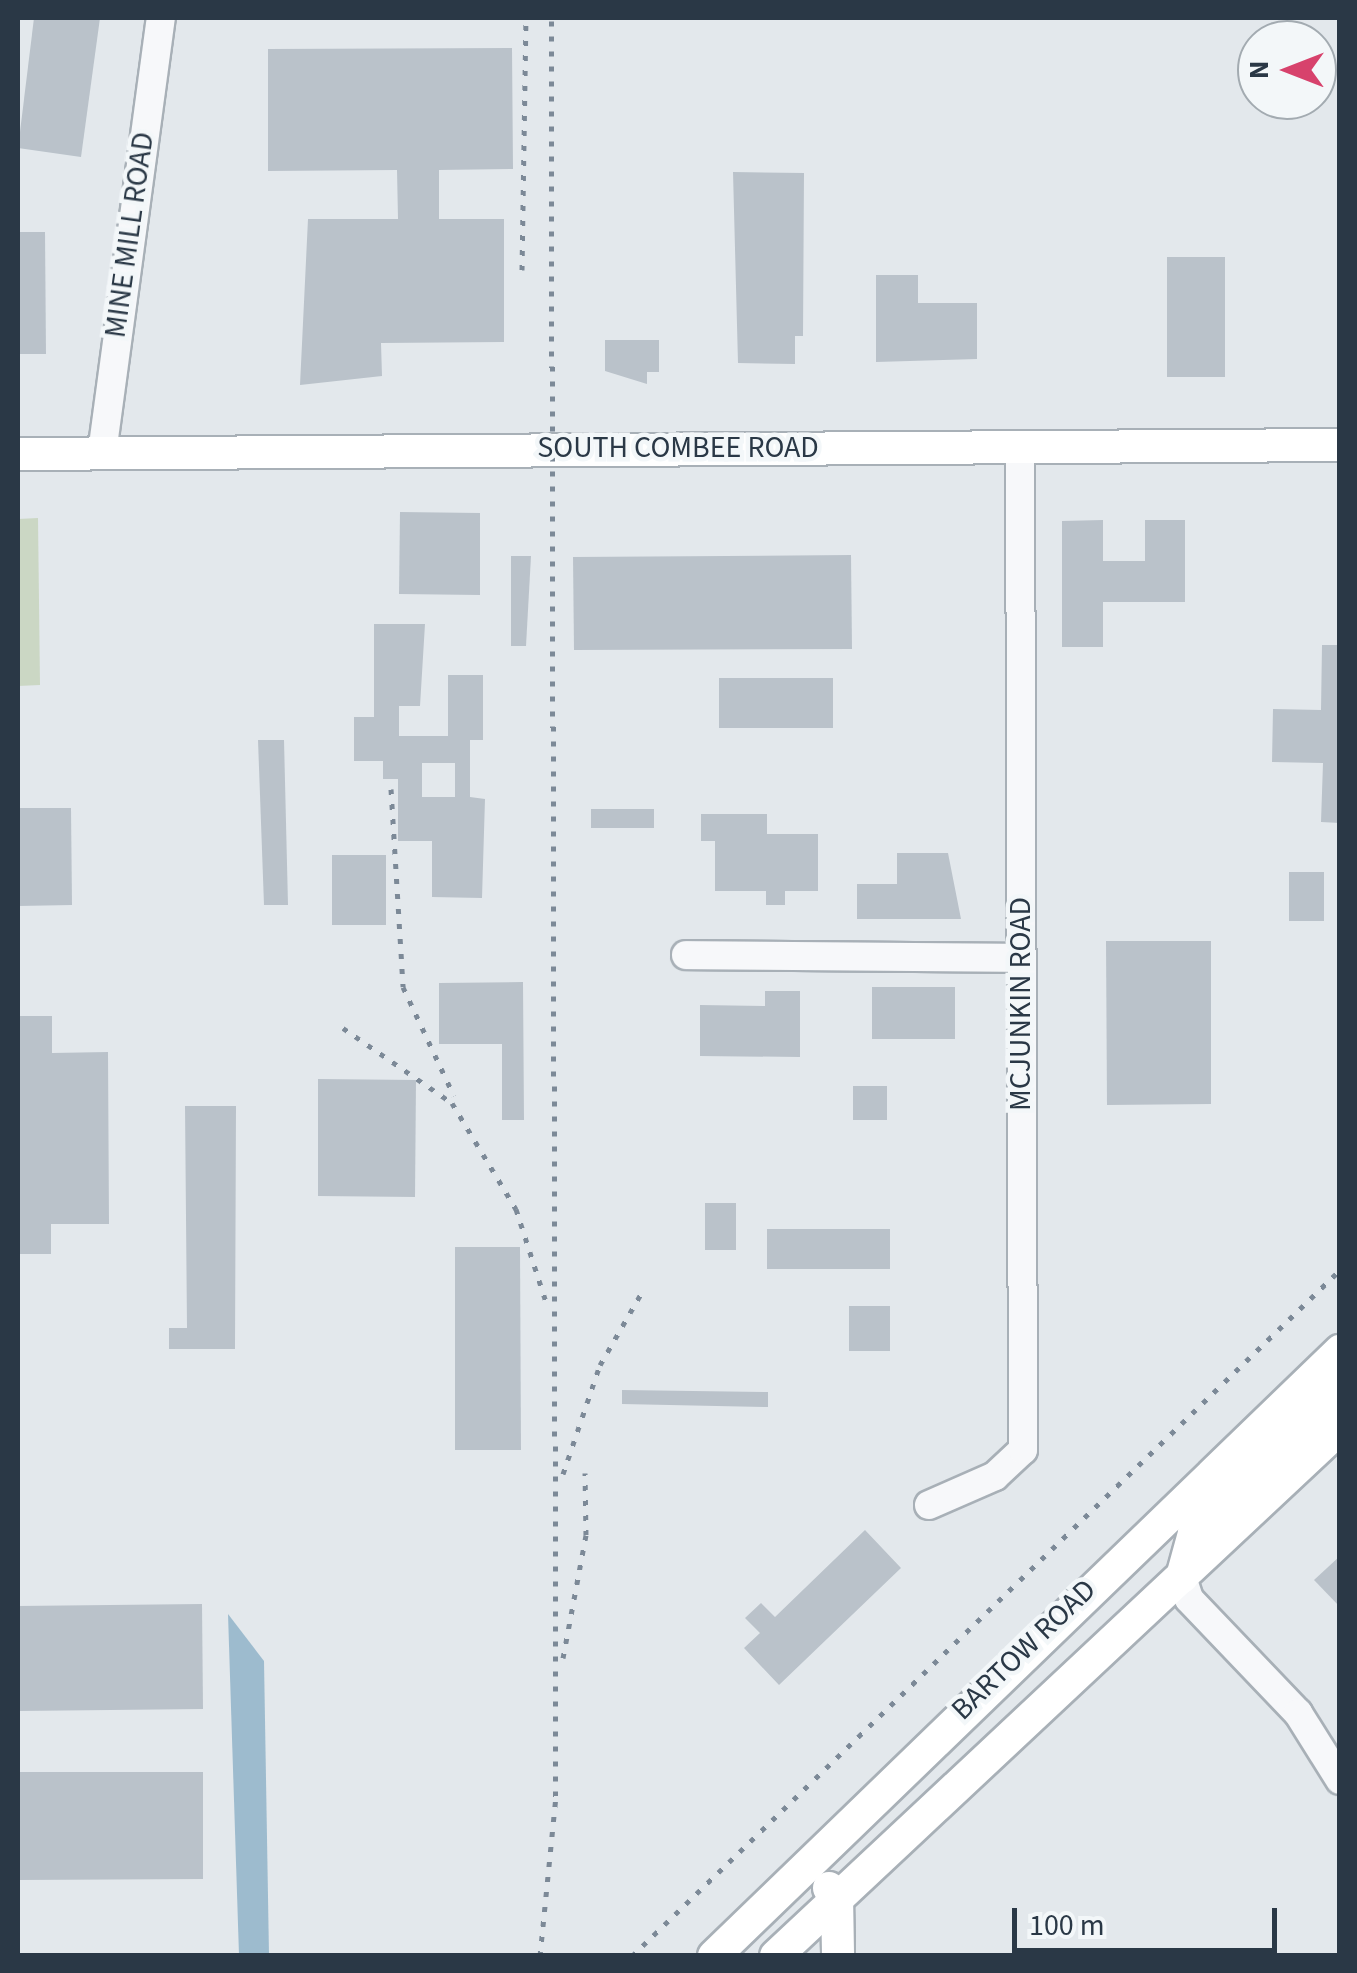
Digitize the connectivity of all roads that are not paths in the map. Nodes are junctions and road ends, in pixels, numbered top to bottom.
1 (160, 18) edge
2 (1340, 445) edge
3 (1020, 448) junction
4 (102, 453) junction
5 (18, 454) edge
6 (686, 954) dead end
7 (1021, 958) junction
8 (1340, 1350) edge
9 (1340, 1373) edge
10 (1340, 1428) edge
11 (930, 1505) dead end
12 (1182, 1577) junction
13 (1340, 1780) edge
14 (804, 1864) junction
15 (838, 1896) junction
16 (714, 1956) edge
17 (776, 1956) edge
18 (838, 1956) edge

1 - 4 street, MINE MILL ROAD
2 - 3 main road, SOUTH COMBEE ROAD
3 - 4 main road, SOUTH COMBEE ROAD
3 - 7 street, MCJUNKIN ROAD
4 - 5 main road, SOUTH COMBEE ROAD
6 - 7 street
7 - 11 street, MCJUNKIN ROAD
8 - 14 main road, BARTOW ROAD
9 - 12 main road
10 - 12 main road, BARTOW ROAD
12 - 13 street
12 - 15 main road, BARTOW ROAD
14 - 15 main road
14 - 16 main road, BARTOW ROAD
15 - 17 main road, BARTOW ROAD
15 - 18 main road

